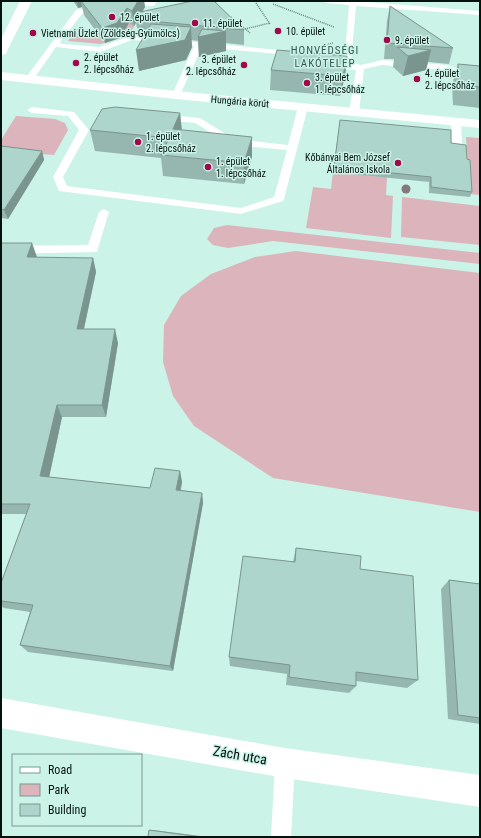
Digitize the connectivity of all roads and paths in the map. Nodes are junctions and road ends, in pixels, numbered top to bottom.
1 (153, 1) edge
2 (327, 1) edge
3 (434, 1) edge
4 (24, 2) edge
5 (256, 3) dead end
6 (353, 3) junction
7 (273, 4) dead end
8 (434, 10) junction
9 (480, 13) edge
10 (228, 15) edge
11 (349, 36) junction
12 (56, 42) junction
13 (199, 44) junction
14 (1, 51) edge
15 (285, 55) junction
16 (302, 63) edge
17 (316, 64) edge
18 (360, 68) junction
19 (1, 76) edge
20 (30, 78) junction
21 (480, 80) edge
22 (176, 95) junction
23 (303, 107) junction
24 (32, 110) dead end
25 (354, 112) junction
26 (152, 116) edge
27 (456, 122) junction
28 (480, 124) edge
29 (458, 144) edge
30 (292, 148) junction
31 (104, 212) dead end
32 (1, 250) edge
33 (1, 713) edge
34 (285, 762) junction
35 (480, 791) edge
36 (281, 837) edge

1 - 12 lane
2 - 6 lane
3 - 8 lane
4 - 14 street
5 - 10 path
6 - 8 lane
6 - 11 lane
7 - 11 path
8 - 9 lane
11 - 15 path
11 - 18 lane
12 - 13 lane
12 - 20 lane
13 - 15 lane
13 - 22 lane
15 - 16 lane
17 - 18 lane
18 - 21 lane
18 - 25 lane
19 - 20 street, Hungária körút
20 - 22 street, Hungária körút
22 - 23 street, Hungária körút
23 - 25 street, Hungária körút
23 - 30 lane
24 - 30 lane
25 - 27 street, Hungária körút
26 - 30 lane
27 - 28 street, Hungária körút
27 - 29 lane
31 - 32 lane
33 - 34 street, Zách utca
34 - 35 street, Zách utca
34 - 36 lane

